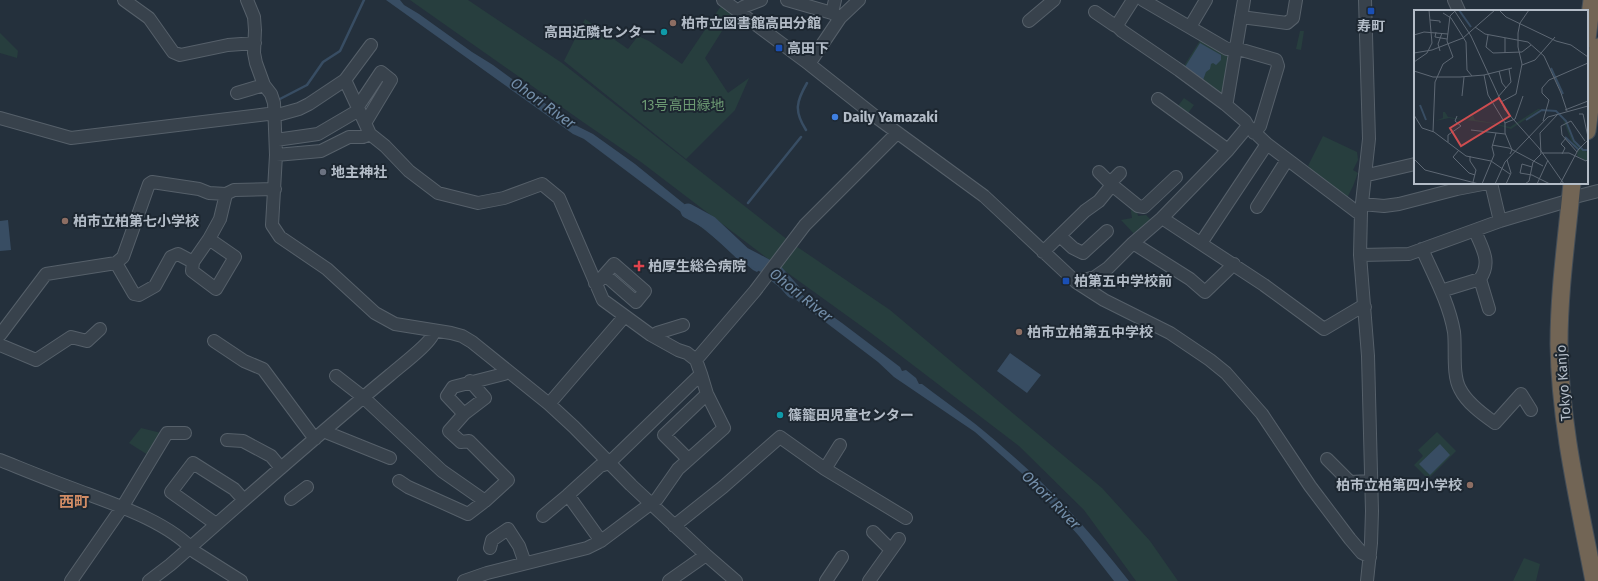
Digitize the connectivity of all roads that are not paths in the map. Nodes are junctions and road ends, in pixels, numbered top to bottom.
1 (124, 0) edge
2 (246, 0) edge
3 (723, 0) edge
4 (761, 0) edge
5 (787, 0) edge
6 (835, 0) edge
7 (859, 0) edge
8 (1054, 0) edge
9 (1133, 0) edge
10 (1143, 0) edge
11 (1206, 0) edge
12 (1244, 0) edge
13 (1296, 0) edge
14 (1365, 0) edge
15 (1454, 0) edge
16 (1592, 0) edge
17 (1459, 10) edge
18 (739, 12) junction
19 (1095, 12) dead end
20 (836, 15) junction
21 (1241, 17) junction
22 (1030, 21) dead end
23 (1118, 27) junction
24 (1190, 27) junction
25 (1588, 31) edge
26 (255, 43) junction
27 (371, 45) dead end
28 (1598, 47) edge
29 (1235, 48) junction
30 (809, 64) junction
31 (345, 80) junction
32 (264, 85) junction
33 (237, 93) dead end
34 (1158, 99) dead end
35 (1225, 104) junction
36 (358, 108) junction
37 (275, 113) junction
38 (1591, 113) edge
39 (0, 118) edge
40 (364, 121) junction
41 (1588, 126) edge
42 (1251, 129) junction
43 (897, 133) junction
44 (370, 134) junction
45 (276, 140) junction
46 (1267, 144) junction
47 (1228, 150) junction
48 (276, 155) junction
49 (1287, 160) junction
50 (1414, 164) edge
51 (1099, 172) dead end
52 (1120, 173) dead end
53 (1365, 174) junction
54 (1176, 177) dead end
55 (1483, 184) edge
56 (1491, 184) edge
57 (1112, 186) junction
58 (274, 189) junction
59 (1581, 190) edge
60 (226, 194) junction
61 (1257, 207) dead end
62 (1362, 208) junction
63 (1162, 218) junction
64 (1500, 221) junction
65 (1107, 231) dead end
66 (1475, 231) junction
67 (1060, 236) junction
68 (209, 239) junction
69 (1133, 243) junction
70 (1201, 243) junction
71 (1422, 249) junction
72 (1043, 252) junction
73 (1360, 255) junction
74 (193, 262) junction
75 (116, 263) junction
76 (1234, 264) junction
77 (605, 275) dead end
78 (1480, 279) junction
79 (1076, 282) junction
80 (594, 283) junction
81 (1441, 291) junction
82 (1365, 307) junction
83 (1489, 309) dead end
84 (624, 317) junction
85 (683, 325) dead end
86 (100, 330) dead end
87 (434, 330) junction
88 (0, 335) edge
89 (655, 337) junction
90 (214, 341) dead end
91 (0, 346) edge
92 (696, 360) junction
93 (508, 370) junction
94 (701, 374) junction
95 (336, 376) dead end
96 (470, 381) junction
97 (707, 394) junction
98 (363, 397) junction
99 (549, 404) junction
100 (1531, 410) dead end
101 (464, 414) junction
102 (326, 430) junction
103 (185, 433) dead end
104 (315, 439) junction
105 (227, 440) dead end
106 (840, 445) dead end
107 (390, 458) dead end
108 (688, 459) junction
109 (1327, 459) dead end
110 (0, 460) edge
111 (609, 463) junction
112 (281, 468) junction
113 (825, 469) junction
114 (1371, 480) junction
115 (399, 481) dead end
116 (307, 487) dead end
117 (568, 495) junction
118 (291, 499) dead end
119 (244, 500) junction
120 (485, 501) junction
121 (651, 503) junction
122 (122, 506) junction
123 (543, 516) dead end
124 (906, 518) dead end
125 (216, 524) junction
126 (674, 526) junction
127 (873, 532) dead end
128 (898, 539) dead end
129 (601, 541) junction
130 (1598, 545) edge
131 (190, 547) junction
132 (490, 548) dead end
133 (891, 550) junction
134 (706, 555) junction
135 (842, 557) dead end
136 (1370, 557) junction
137 (525, 563) junction
138 (170, 565) junction
139 (730, 579) edge
140 (71, 581) edge
141 (149, 581) edge
142 (164, 581) edge
143 (241, 581) edge
144 (464, 581) edge
145 (669, 581) edge
146 (826, 581) edge
147 (869, 581) edge
148 (1367, 581) edge
149 (1594, 581) edge

1 - 26 street
2 - 26 street
3 - 18 street
4 - 18 street
5 - 20 street
6 - 20 street
7 - 20 street
8 - 22 street
9 - 23 street
10 - 24 street
11 - 24 street
12 - 21 street
13 - 21 street
14 - 53 street
15 - 17 street
16 - 25 highway
18 - 30 street
19 - 23 street
20 - 30 street
21 - 29 street
23 - 35 street
24 - 29 street
26 - 32 street
27 - 31 street
28 - 38 highway
29 - 35 street
29 - 42 street
30 - 43 street
31 - 36 street
31 - 37 street
32 - 33 street
32 - 37 street
34 - 47 street
35 - 42 street
36 - 40 street
36 - 40 street
36 - 45 street
37 - 39 street
37 - 45 street
38 - 41 highway
40 - 44 street
42 - 46 street
42 - 47 street
43 - 72 street
43 - 92 street
44 - 48 street
44 - 80 street
45 - 48 street
46 - 49 street
46 - 70 street
47 - 63 street
48 - 58 street
49 - 61 street
49 - 62 street
50 - 53 street
51 - 57 street
52 - 57 street
53 - 62 street
54 - 57 street
55 - 62 street
56 - 64 street
57 - 67 street
58 - 60 street
58 - 87 street
59 - 64 street
59 - 130 highway, Tokyo Kanjo
59 - 149 highway, Tokyo Kanjo
60 - 68 street
60 - 75 street
62 - 73 street
63 - 69 street
63 - 70 street
64 - 66 street
65 - 67 street
66 - 71 street
66 - 78 street
67 - 72 street
68 - 74 street
68 - 74 street
69 - 76 street
69 - 79 street
70 - 76 street
71 - 73 street
71 - 81 street
72 - 79 street
73 - 82 street
74 - 75 street
75 - 88 street
76 - 82 street
77 - 80 street
78 - 81 street
78 - 83 street
79 - 136 street
80 - 84 street
81 - 100 street
82 - 114 street
84 - 89 street
84 - 99 street
85 - 89 street
86 - 91 street
87 - 93 street
87 - 98 street
89 - 92 street
90 - 104 street
92 - 94 street
93 - 96 street
93 - 99 street
94 - 97 street
94 - 111 street
95 - 98 street
96 - 101 street
96 - 101 street
97 - 108 street
97 - 108 street
98 - 102 street
98 - 120 street
99 - 111 street
101 - 120 street
102 - 104 street
102 - 107 street
103 - 122 street
104 - 112 street
105 - 112 street
106 - 113 street
108 - 121 street
109 - 114 street
110 - 122 street
111 - 117 street
111 - 121 street
112 - 119 street
113 - 124 street
113 - 126 street
114 - 136 street
115 - 120 street
116 - 118 street
117 - 123 street
117 - 129 street
119 - 125 street
119 - 125 street
121 - 126 street
121 - 129 street
122 - 131 street
122 - 140 street
125 - 131 street
126 - 134 street
127 - 133 street
128 - 133 street
129 - 137 street
131 - 138 street
131 - 143 street
132 - 137 street
133 - 147 street
134 - 139 street
134 - 145 street
135 - 146 street
136 - 148 street
137 - 144 street
138 - 141 street
138 - 142 street

